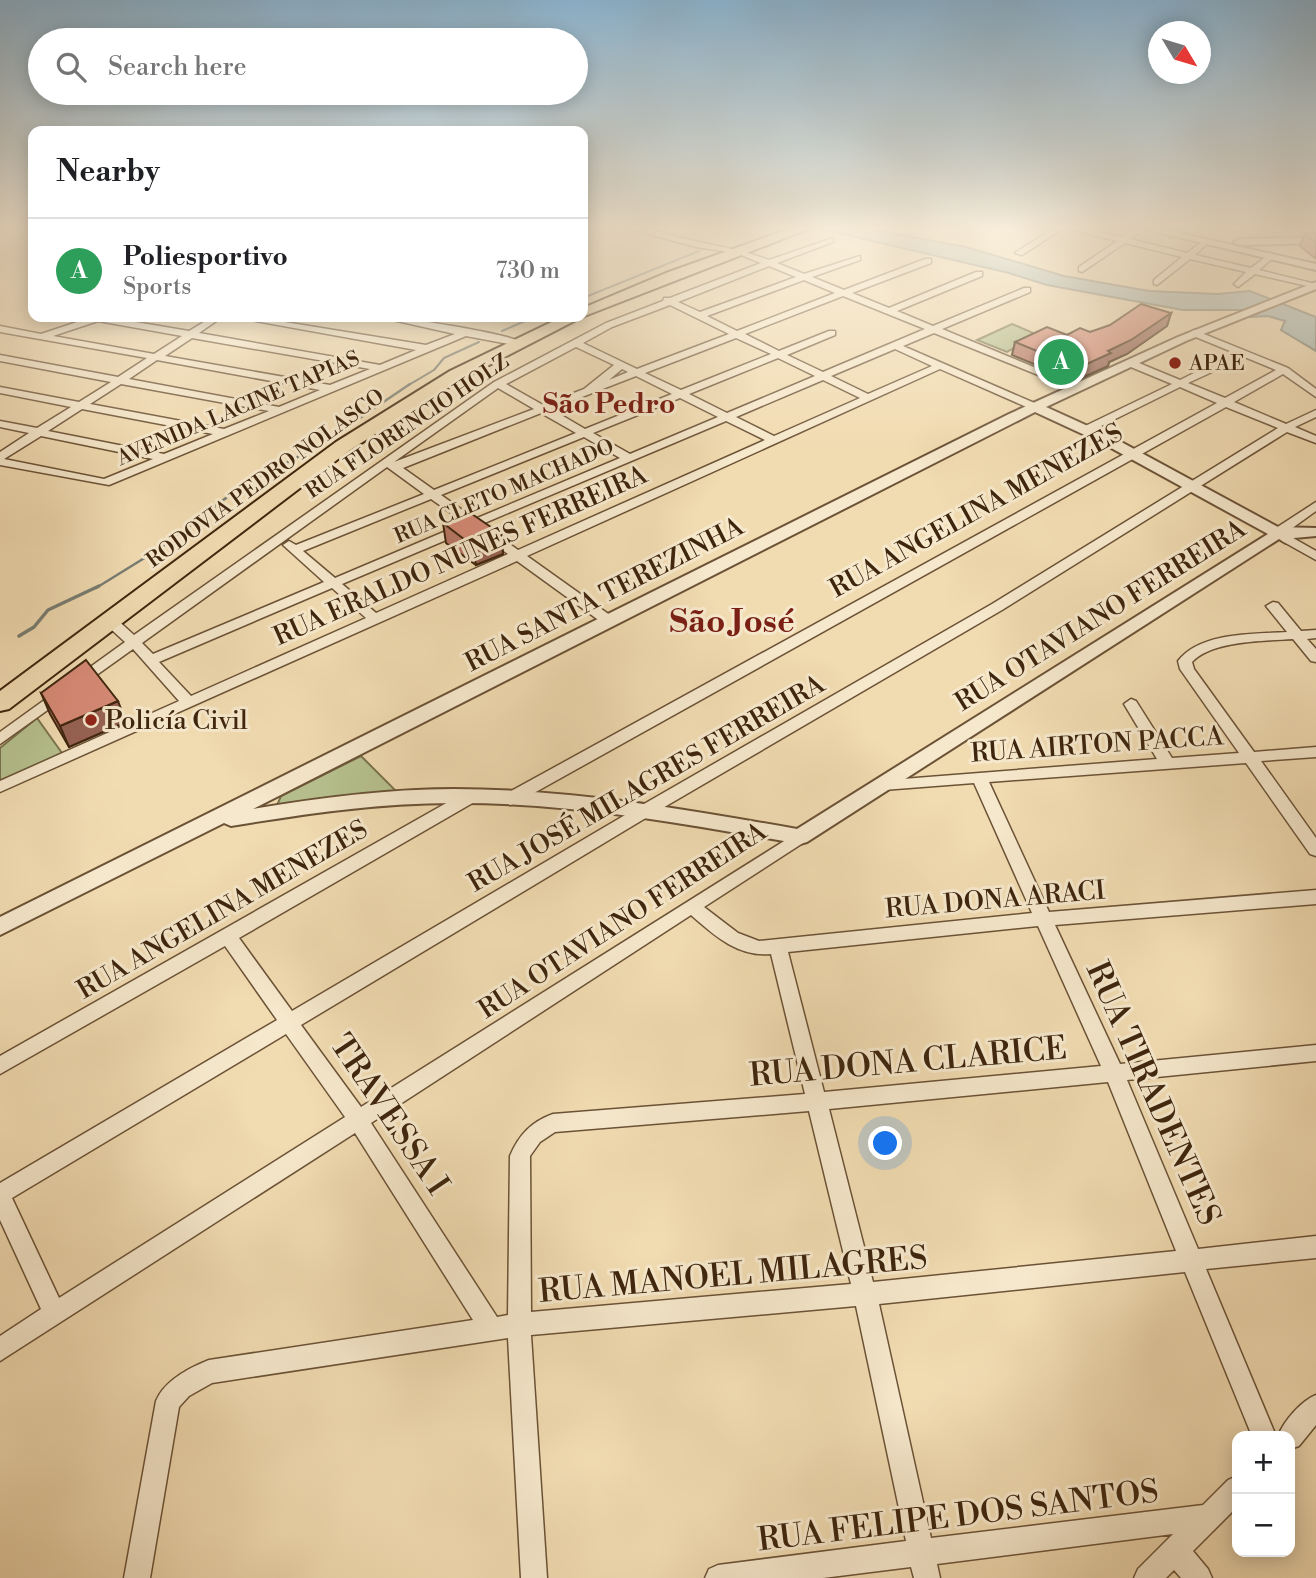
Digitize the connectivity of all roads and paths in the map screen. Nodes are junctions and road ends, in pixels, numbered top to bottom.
1 (616, 300) edge
2 (667, 300) joint
3 (743, 300) edge
4 (830, 300) edge
5 (863, 300) edge
6 (917, 300) edge
7 (1005, 300) edge
8 (1275, 300) edge
9 (588, 311) edge
10 (890, 311) junction
11 (701, 315) junction
12 (85, 322) edge
13 (126, 322) edge
14 (210, 322) edge
15 (269, 322) edge
16 (412, 322) edge
17 (563, 322) edge
18 (0, 329) edge
19 (936, 329) junction
20 (467, 332) junction
21 (832, 333) dead end
22 (1194, 333) junction
23 (190, 334) junction
24 (741, 335) junction
25 (43, 337) junction
26 (520, 342) junction
27 (574, 342) junction
28 (895, 346) junction
29 (430, 349) junction
30 (781, 355) junction
31 (155, 356) junction
32 (0, 358) edge
33 (1130, 363) junction
34 (622, 364) junction
35 (940, 366) junction
36 (383, 368) junction
37 (1208, 370) dead end
38 (1284, 370) junction
39 (638, 372) junction
40 (827, 376) junction
41 (118, 381) junction
42 (1181, 383) junction
43 (498, 384) junction
44 (1077, 387) junction
45 (0, 390) edge
46 (333, 390) junction
47 (588, 391) junction
48 (1316, 394) edge
49 (681, 395) junction
50 (868, 398) junction
51 (1228, 402) junction
52 (79, 405) junction
53 (1035, 407) junction
54 (281, 410) junction
55 (543, 410) junction
56 (1316, 414) edge
57 (728, 418) junction
58 (0, 424) edge
59 (1287, 428) junction
60 (1085, 430) junction
61 (38, 432) junction
62 (226, 433) junction
63 (585, 434) junction
64 (772, 439) junction
65 (1316, 440) edge
66 (1132, 454) junction
67 (0, 457) edge
68 (165, 458) junction
69 (629, 458) junction
70 (0, 462) edge
71 (390, 464) junction
72 (1190, 487) junction
73 (433, 495) junction
74 (1316, 506) edge
75 (475, 525) junction
76 (1316, 532) edge
77 (1280, 534) junction
78 (279, 537) junction
79 (295, 550) junction
80 (516, 555) junction
81 (1316, 556) edge
82 (334, 583) junction
83 (1273, 606) dead end
84 (108, 619) junction
85 (375, 619) junction
86 (609, 621) junction
87 (1316, 634) edge
88 (1297, 636) junction
89 (133, 641) junction
90 (1316, 658) edge
91 (151, 660) junction
92 (188, 702) junction
93 (0, 703) edge
94 (1131, 704) dead end
95 (0, 739) edge
96 (1316, 752) edge
97 (1251, 757) junction
98 (1167, 762) junction
99 (979, 778) junction
100 (883, 785) junction
101 (0, 786) edge
102 (470, 797) junction
103 (510, 799) junction
104 (266, 804) junction
105 (643, 812) junction
106 (800, 837) junction
107 (1316, 850) edge
108 (1316, 897) edge
109 (693, 907) junction
110 (1042, 919) junction
111 (0, 927) edge
112 (229, 937) junction
113 (778, 947) junction
114 (291, 1023) junction
115 (1316, 1053) edge
116 (0, 1066) edge
117 (1114, 1073) junction
118 (815, 1102) junction
119 (358, 1121) junction
120 (0, 1195) edge
121 (1316, 1247) edge
122 (1193, 1259) junction
123 (865, 1294) junction
124 (55, 1314) junction
125 (519, 1325) junction
126 (492, 1329) junction
127 (0, 1349) edge
128 (1316, 1407) edge
129 (1262, 1431) edge
130 (1295, 1431) edge
131 (1232, 1494) edge
132 (1207, 1517) junction
133 (1174, 1550) junction
134 (925, 1566) edge
135 (137, 1578) edge
136 (534, 1578) edge
137 (718, 1578) edge
138 (1147, 1578) edge
139 (1199, 1578) edge

1 - 9 highway
2 - 11 street
2 - 27 street, RUA FLORENCIO HOLZ
3 - 11 street
4 - 24 street
5 - 10 street
6 - 10 street
7 - 19 street, RUA CLETO MACHADO
8 - 22 street, RUA SANTA TEREZINHA
10 - 19 street
11 - 24 street
12 - 25 street
13 - 23 street
14 - 23 street
15 - 29 street
16 - 20 street
17 - 26 highway, RODOVIA PEDRO NOLASCO
18 - 25 street
19 - 28 street, RUA CLETO MACHADO
19 - 44 street
20 - 26 street
20 - 29 street, AVENIDA LACINE TAPIAS
21 - 30 street
22 - 33 street, RUA SANTA TEREZINHA
22 - 38 street
23 - 31 street
23 - 36 street
24 - 30 street
24 - 39 street
25 - 31 street
26 - 84 highway, RODOVIA PEDRO NOLASCO
27 - 34 street
27 - 43 street, RUA FLORENCIO HOLZ
28 - 35 street
28 - 40 street, RUA CLETO MACHADO
29 - 36 street, AVENIDA LACINE TAPIAS
30 - 40 street
30 - 49 street
31 - 41 street
31 - 46 street
32 - 41 street
33 - 42 street
33 - 44 street, RUA SANTA TEREZINHA
34 - 39 street
34 - 47 street
35 - 50 street, RUA ERALDO NUNES FERREIRA
35 - 53 street
36 - 46 street, AVENIDA LACINE TAPIAS
37 - 42 street
38 - 48 street
38 - 51 street, RUA ANGELINA MENEZES
39 - 47 street
39 - 49 street
40 - 50 street
40 - 57 street, RUA CLETO MACHADO
41 - 52 street
41 - 54 street
42 - 51 street
42 - 60 street
43 - 55 street
43 - 71 street, RUA FLORENCIO HOLZ
44 - 53 street, RUA SANTA TEREZINHA
45 - 52 street
46 - 54 street, AVENIDA LACINE TAPIAS
47 - 55 street
49 - 57 street
49 - 63 street
50 - 64 street, RUA ERALDO NUNES FERREIRA
51 - 59 street
51 - 66 street, RUA ANGELINA MENEZES
52 - 61 street
52 - 62 street
53 - 60 street
53 - 86 street, RUA SANTA TEREZINHA
54 - 62 street, AVENIDA LACINE TAPIAS
55 - 63 street
55 - 71 street
56 - 59 street, RUA JOSÉ MILAGRES FERREIRA
57 - 64 street
57 - 69 street, RUA CLETO MACHADO
58 - 61 street
59 - 65 street
59 - 72 street, RUA JOSÉ MILAGRES FERREIRA
60 - 66 street
61 - 67 street
61 - 68 street
62 - 68 street, AVENIDA LACINE TAPIAS
63 - 69 street
63 - 73 street
64 - 80 street, RUA ERALDO NUNES FERREIRA
66 - 72 street
66 - 103 street, RUA ANGELINA MENEZES
68 - 70 street, AVENIDA LACINE TAPIAS
69 - 75 street, RUA CLETO MACHADO
71 - 73 street
71 - 78 street, RUA FLORENCIO HOLZ
72 - 77 street
72 - 105 street, RUA JOSÉ MILAGRES FERREIRA
73 - 75 street
73 - 79 street
74 - 77 street, RUA OTAVIANO FERREIRA
75 - 80 street
75 - 82 street, RUA CLETO MACHADO
76 - 77 street, RUA OTAVIANO FERREIRA
77 - 81 street
77 - 100 street, RUA OTAVIANO FERREIRA
78 - 79 street
78 - 89 street, RUA FLORENCIO HOLZ
79 - 82 street
80 - 85 street, RUA ERALDO NUNES FERREIRA
80 - 86 street
82 - 85 street
82 - 91 street, RUA CLETO MACHADO
83 - 88 street
84 - 89 street
84 - 93 highway, RODOVIA PEDRO NOLASCO
85 - 92 street, RUA ERALDO NUNES FERREIRA
86 - 104 street, RUA SANTA TEREZINHA
87 - 88 street
88 - 90 street
88 - 97 street
89 - 91 street
89 - 95 street, RUA FLORENCIO HOLZ
91 - 92 street
92 - 101 street, RUA ERALDO NUNES FERREIRA
94 - 98 street
96 - 97 street, RUA AIRTON PACCA
97 - 98 street, RUA AIRTON PACCA
97 - 107 street
98 - 99 street, RUA AIRTON PACCA
99 - 100 street, RUA AIRTON PACCA
99 - 110 street, RUA TIRADENTES
100 - 106 street, RUA OTAVIANO FERREIRA
102 - 103 street
102 - 104 street
102 - 112 street, RUA ANGELINA MENEZES
103 - 105 street
104 - 111 street
105 - 106 street
105 - 114 street, RUA JOSÉ MILAGRES FERREIRA
106 - 109 street, RUA OTAVIANO FERREIRA
108 - 110 street, RUA DONA ARACI
109 - 113 street, RUA DONA ARACI
109 - 119 street, RUA OTAVIANO FERREIRA
110 - 113 street, RUA DONA ARACI
110 - 117 street, RUA TIRADENTES
112 - 114 street, TRAVESSA I
112 - 116 street, RUA ANGELINA MENEZES
113 - 118 street
114 - 119 street, TRAVESSA I
114 - 120 street, RUA JOSÉ MILAGRES FERREIRA
115 - 117 street, RUA DONA CLARICE
117 - 118 street, RUA DONA CLARICE
117 - 122 street, RUA TIRADENTES
118 - 123 street
118 - 125 street, RUA DONA CLARICE
119 - 124 street, RUA OTAVIANO FERREIRA
119 - 126 street, TRAVESSA I
120 - 124 street
121 - 122 street, RUA MANOEL MILAGRES
122 - 123 street, RUA MANOEL MILAGRES
122 - 129 street, RUA TIRADENTES
123 - 125 street, RUA MANOEL MILAGRES
123 - 134 street
124 - 127 street, RUA OTAVIANO FERREIRA
125 - 126 street, RUA MANOEL MILAGRES
125 - 136 street
126 - 135 street, RUA MANOEL MILAGRES
128 - 130 street
131 - 132 street
132 - 133 street
132 - 134 street, RUA FELIPE DOS SANTOS
133 - 138 street
133 - 139 street
134 - 137 street, RUA FELIPE DOS SANTOS

